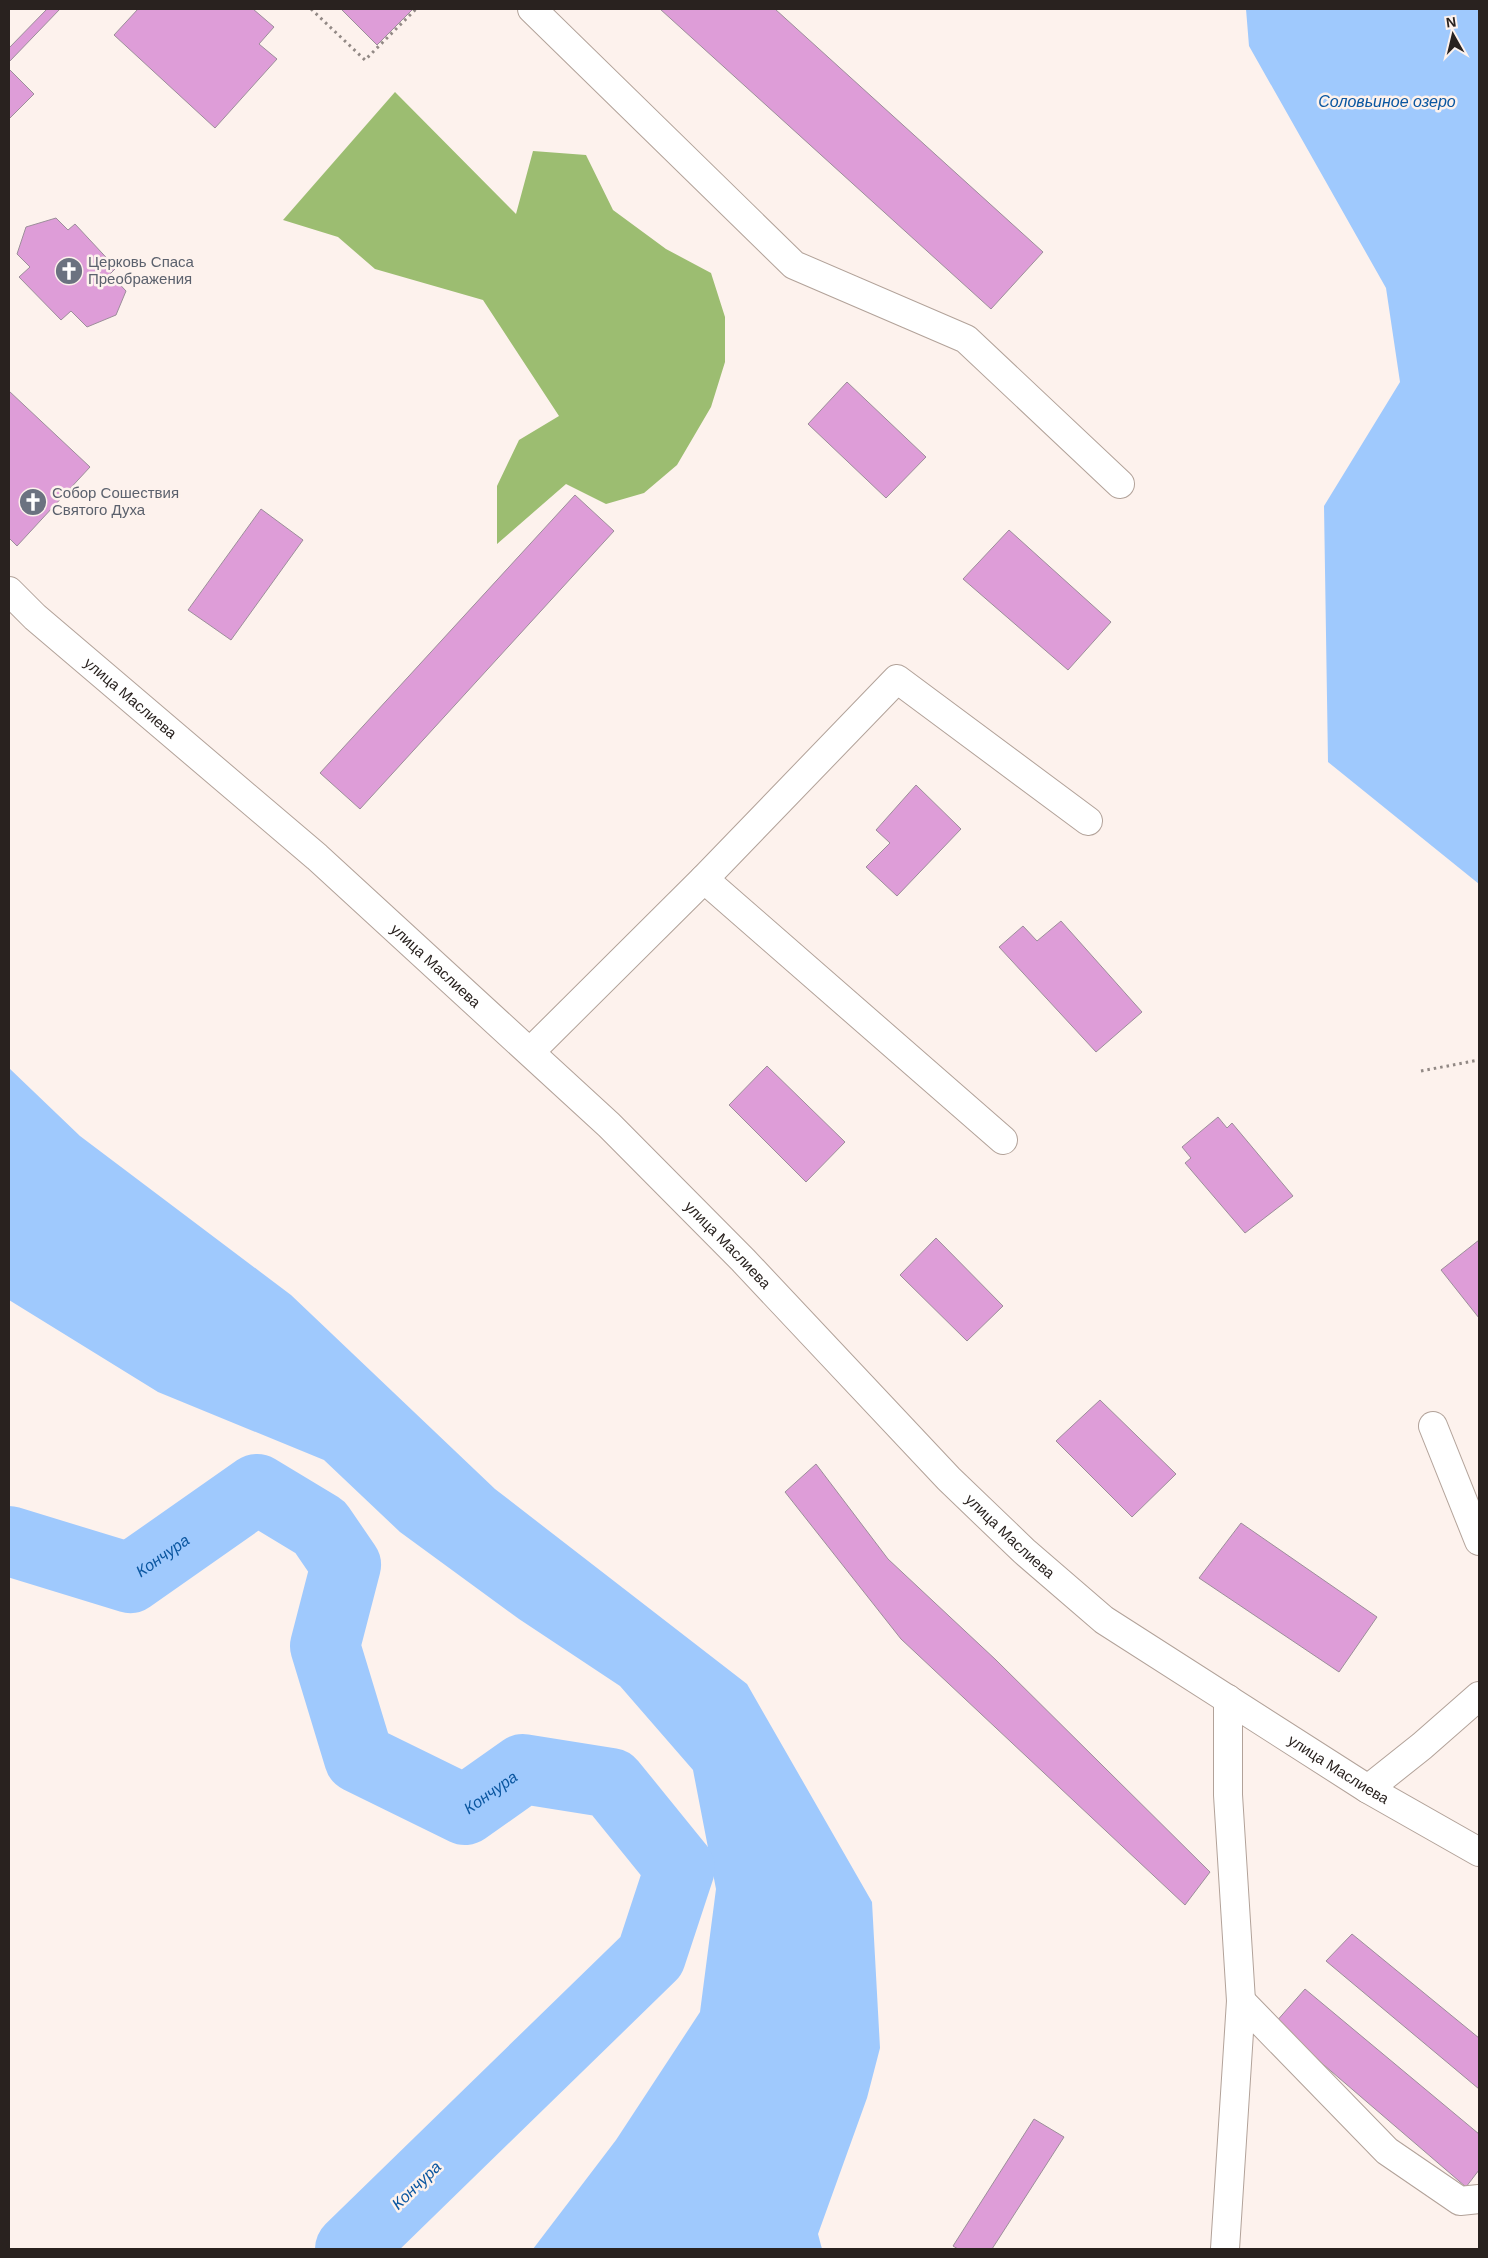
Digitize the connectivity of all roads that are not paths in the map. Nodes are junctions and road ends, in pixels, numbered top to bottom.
1 (532, 9) edge
2 (1120, 484) dead end
3 (9, 592) edge
4 (1088, 821) dead end
5 (704, 878) junction
6 (531, 1051) junction
7 (1003, 1140) dead end
8 (1433, 1426) dead end
9 (1479, 1541) edge
10 (1479, 1696) edge
11 (1228, 1699) junction
12 (1368, 1789) junction
13 (1479, 1852) edge
14 (1241, 2001) junction
15 (1479, 2199) edge
16 (1225, 2249) edge

1 - 2 street
3 - 6 street, улица Маслиева
4 - 5 street
5 - 6 street
5 - 7 street
6 - 11 street, улица Маслиева
8 - 9 street
10 - 12 street
11 - 12 street, улица Маслиева
11 - 14 street
12 - 13 street, улица Маслиева
14 - 15 street
14 - 16 street

